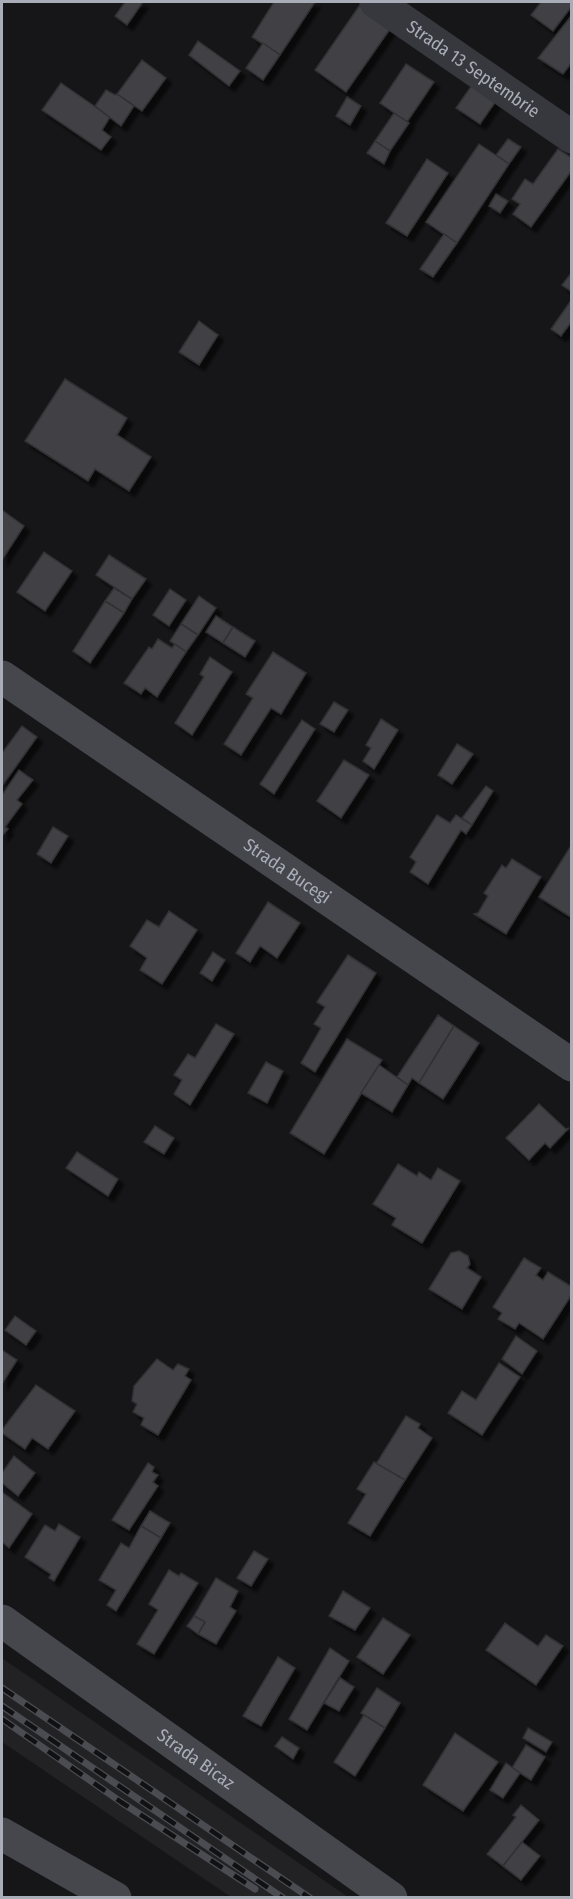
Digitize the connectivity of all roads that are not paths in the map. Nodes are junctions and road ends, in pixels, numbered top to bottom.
1 (376, 2) edge
2 (572, 137) edge
3 (2, 677) edge
4 (572, 1065) edge
5 (2, 1621) edge
6 (2, 1834) edge
7 (115, 1898) edge
8 (391, 1898) edge

1 - 2 street, Strada 13 Septembrie
3 - 4 street, Strada Bucegi
5 - 8 street, Strada Bicaz
6 - 7 street

